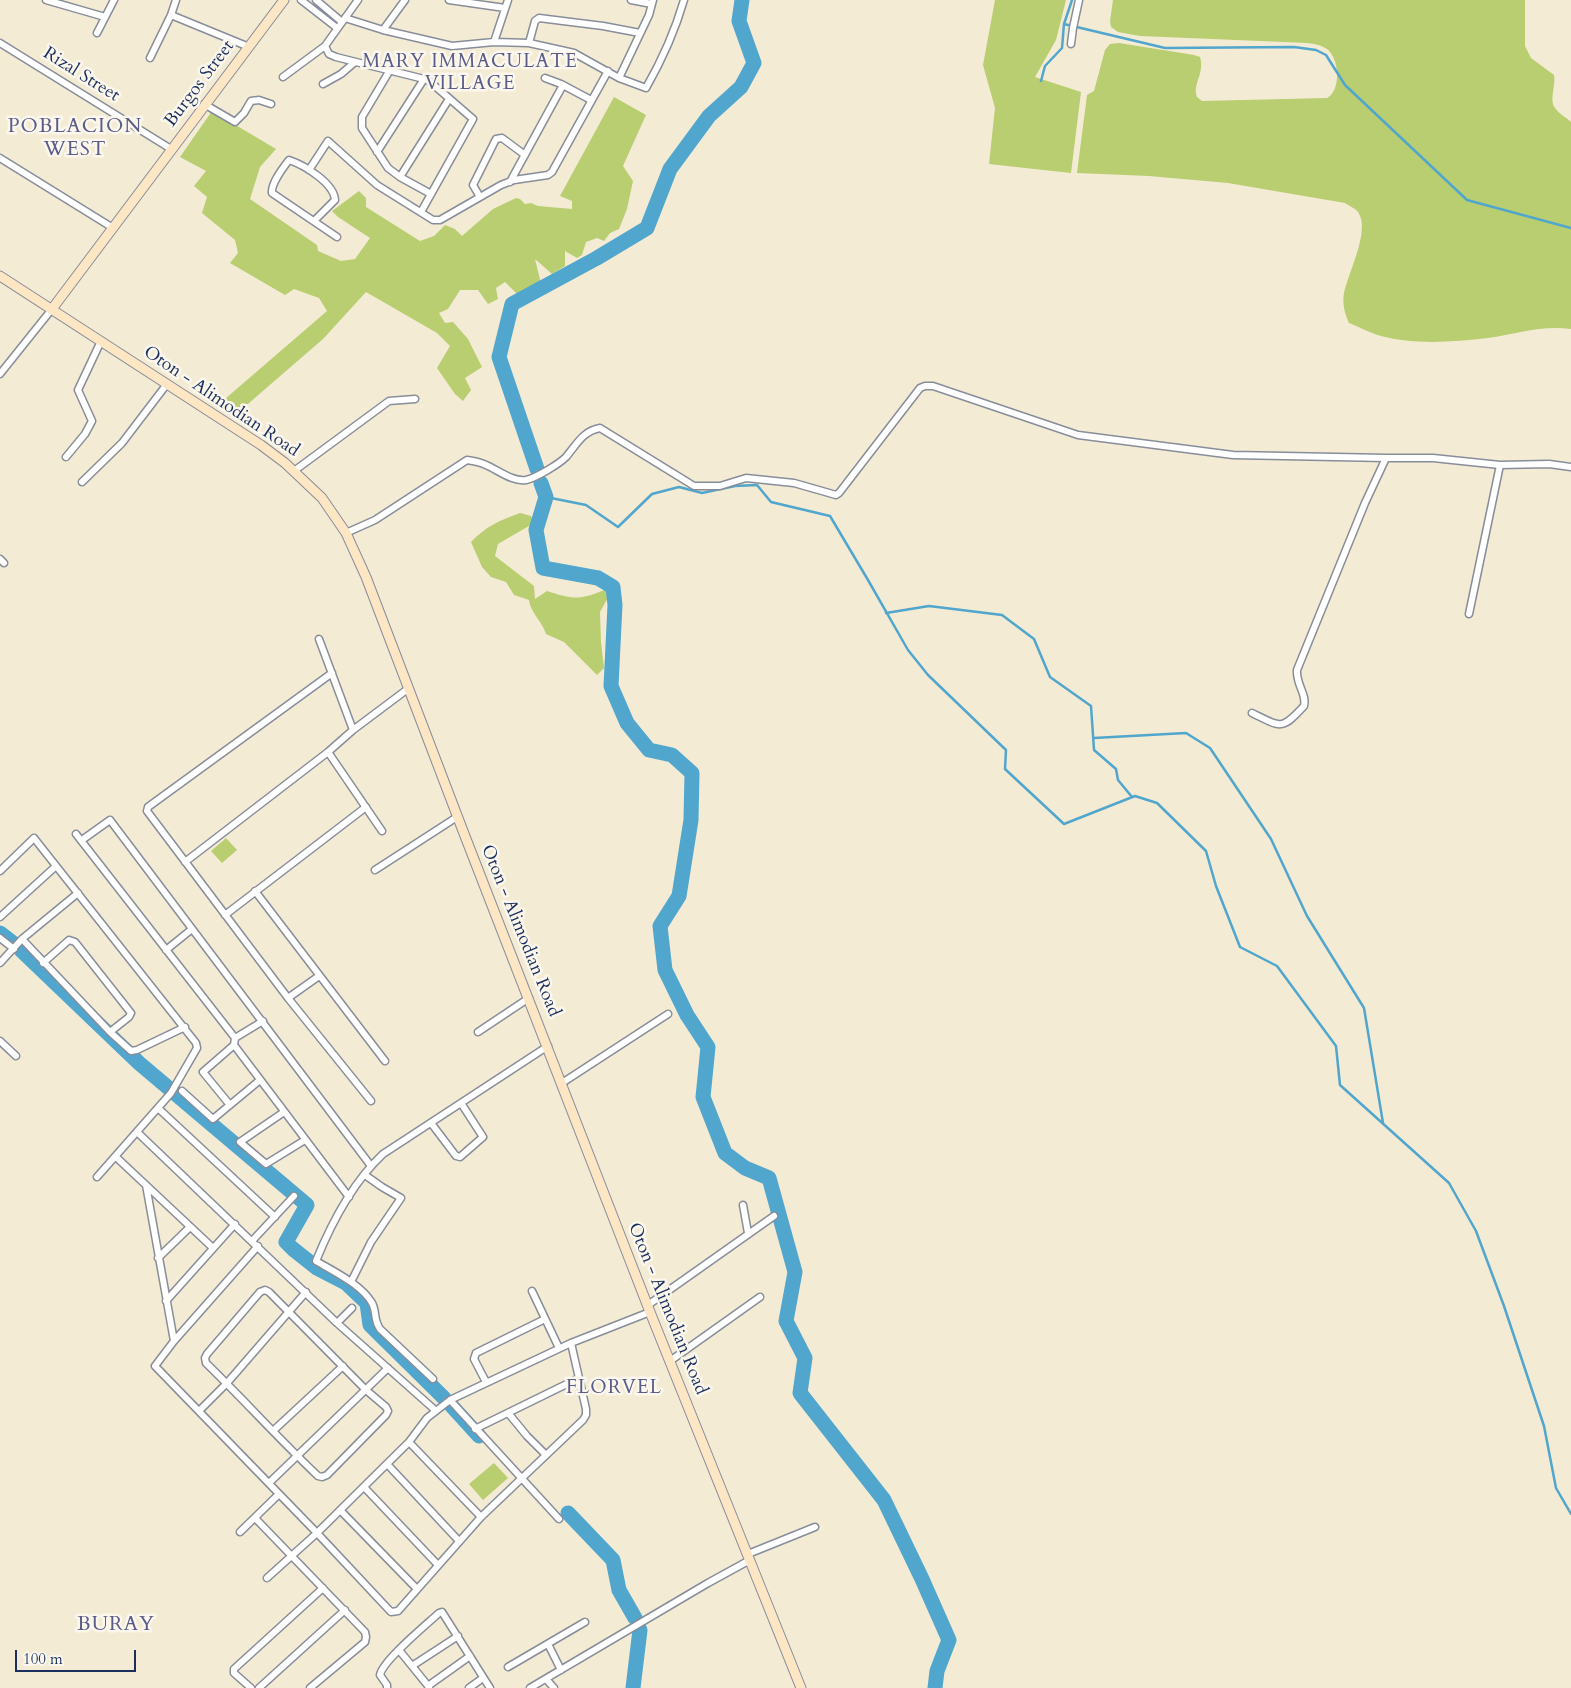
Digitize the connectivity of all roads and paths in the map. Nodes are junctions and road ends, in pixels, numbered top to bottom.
1 (46, 0) edge
2 (114, 0) edge
3 (176, 0) edge
4 (284, 0) edge
5 (301, 0) edge
6 (316, 0) edge
7 (358, 0) edge
8 (405, 0) edge
9 (449, 0) edge
10 (508, 0) edge
11 (631, 0) edge
12 (684, 0) edge
13 (1079, 0) edge
14 (469, 1) edge
15 (652, 2) edge
16 (505, 8) junction
17 (171, 15) junction
18 (105, 17) junction
19 (343, 20) junction
20 (337, 28) junction
21 (383, 30) junction
22 (97, 32) dead end
23 (640, 33) junction
24 (494, 42) junction
25 (0, 43) edge
26 (529, 43) junction
27 (1071, 44) dead end
28 (324, 46) junction
29 (248, 47) junction
30 (150, 58) dead end
31 (355, 62) junction
32 (390, 70) junction
33 (608, 71) junction
34 (283, 77) dead end
35 (545, 78) dead end
36 (618, 78) junction
37 (424, 79) junction
38 (323, 84) dead end
39 (563, 85) junction
40 (449, 98) junction
41 (591, 100) junction
42 (204, 104) junction
43 (271, 104) dead end
44 (171, 149) junction
45 (377, 152) junction
46 (525, 155) junction
47 (0, 158) edge
48 (309, 170) junction
49 (400, 177) junction
50 (510, 182) junction
51 (431, 194) junction
52 (480, 197) junction
53 (421, 212) junction
54 (315, 220) junction
55 (113, 228) junction
56 (337, 237) dead end
57 (0, 276) edge
58 (52, 309) junction
59 (101, 341) junction
60 (0, 374) edge
61 (167, 384) junction
62 (415, 399) dead end
63 (66, 457) dead end
64 (1386, 458) junction
65 (1500, 466) junction
66 (1571, 466) edge
67 (294, 471) junction
68 (82, 482) dead end
69 (346, 533) junction
70 (1470, 614) dead end
71 (318, 639) dead end
72 (332, 672) junction
73 (409, 688) junction
74 (1252, 713) dead end
75 (353, 730) junction
76 (328, 752) junction
77 (366, 807) junction
78 (457, 817) junction
79 (382, 831) dead end
80 (76, 834) dead end
81 (82, 840) junction
82 (185, 862) junction
83 (56, 866) junction
84 (375, 870) dead end
85 (0, 871) edge
86 (255, 892) junction
87 (78, 893) junction
88 (225, 915) junction
89 (0, 918) edge
90 (192, 929) junction
91 (0, 938) edge
92 (22, 939) junction
93 (14, 949) junction
94 (166, 950) junction
95 (0, 962) edge
96 (43, 963) junction
97 (319, 976) junction
98 (288, 998) junction
99 (529, 998) junction
100 (668, 1014) dead end
101 (263, 1021) junction
102 (185, 1027) junction
103 (110, 1032) junction
104 (478, 1032) dead end
105 (235, 1038) junction
106 (0, 1041) edge
107 (234, 1045) junction
108 (548, 1046) junction
109 (16, 1056) dead end
110 (386, 1061) dead end
111 (260, 1080) junction
112 (562, 1083) junction
113 (182, 1091) dead end
114 (371, 1101) dead end
115 (461, 1103) junction
116 (230, 1105) junction
117 (159, 1109) junction
118 (284, 1112) junction
119 (431, 1123) junction
120 (137, 1132) junction
121 (305, 1140) junction
122 (116, 1156) junction
123 (371, 1166) junction
124 (365, 1175) junction
125 (97, 1177) dead end
126 (146, 1185) junction
127 (294, 1196) dead end
128 (349, 1197) junction
129 (743, 1205) dead end
130 (774, 1216) dead end
131 (275, 1217) junction
132 (235, 1224) junction
133 (190, 1227) junction
134 (748, 1233) junction
135 (252, 1241) junction
136 (258, 1246) junction
137 (213, 1248) junction
138 (158, 1258) junction
139 (351, 1282) junction
140 (532, 1291) dead end
141 (306, 1292) junction
142 (760, 1297) dead end
143 (166, 1301) junction
144 (352, 1308) dead end
145 (649, 1309) junction
146 (289, 1312) junction
147 (545, 1319) junction
148 (337, 1323) junction
149 (174, 1341) junction
150 (571, 1343) junction
151 (559, 1348) junction
152 (670, 1361) junction
153 (343, 1366) junction
154 (388, 1368) junction
155 (578, 1378) junction
156 (433, 1379) dead end
157 (486, 1382) junction
158 (227, 1383) junction
159 (366, 1390) junction
160 (450, 1400) junction
161 (435, 1410) junction
162 (199, 1411) junction
163 (508, 1414) junction
164 (475, 1429) junction
165 (274, 1430) junction
166 (409, 1442) junction
167 (545, 1454) junction
168 (297, 1456) junction
169 (387, 1464) junction
170 (521, 1478) junction
171 (269, 1483) junction
172 (364, 1487) junction
173 (279, 1494) junction
174 (340, 1510) junction
175 (481, 1517) junction
176 (255, 1518) junction
177 (559, 1518) dead end
178 (815, 1528) dead end
179 (240, 1532) dead end
180 (317, 1533) junction
181 (459, 1541) junction
182 (292, 1555) junction
183 (749, 1557) junction
184 (438, 1565) junction
185 (266, 1578) dead end
186 (323, 1588) junction
187 (417, 1589) junction
188 (345, 1610) junction
189 (586, 1622) dead end
190 (458, 1636) junction
191 (548, 1644) junction
192 (399, 1650) junction
193 (470, 1656) junction
194 (412, 1666) junction
195 (508, 1667) dead end
196 (561, 1670) junction
197 (484, 1678) junction
198 (546, 1678) junction
199 (429, 1687) edge
200 (251, 1688) edge
201 (259, 1688) edge
202 (310, 1688) edge
203 (386, 1688) edge
204 (469, 1688) edge
205 (490, 1688) edge
206 (530, 1688) edge
207 (554, 1688) edge
208 (801, 1688) edge

1 - 18 street
2 - 18 street
3 - 17 street
4 - 29 main road, Burgos Street
5 - 20 street
6 - 19 street
7 - 19 street
8 - 21 street
9 - 14 street
10 - 16 street
11 - 15 street
12 - 36 street
13 - 27 street
14 - 16 street
15 - 23 street
16 - 24 street
17 - 29 street
17 - 30 street
18 - 22 street
19 - 20 street
19 - 21 street
20 - 28 street
21 - 24 street
23 - 26 street
23 - 36 street
24 - 26 street
25 - 44 street, Rizal Street
26 - 33 street
28 - 31 street
28 - 34 street
29 - 42 main road, Burgos Street
31 - 32 street
31 - 38 street
32 - 37 street
32 - 45 street
33 - 36 street
33 - 41 street
35 - 39 street
37 - 40 street
37 - 45 street
39 - 41 street
39 - 46 street
40 - 49 street
40 - 51 street
41 - 50 street
42 - 43 street
42 - 44 main road, Burgos Street
44 - 55 main road, Burgos Street
45 - 49 street
46 - 50 street
46 - 52 street
47 - 55 street
48 - 53 street
48 - 54 street
48 - 54 street
49 - 51 street
50 - 52 street
51 - 53 street
52 - 53 street
54 - 56 street
55 - 58 main road, Burgos Street
57 - 58 main road, Oton - Alimodian Road
58 - 59 main road, Oton - Alimodian Road
58 - 60 street
59 - 61 main road, Oton - Alimodian Road
59 - 63 street
61 - 67 main road, Oton - Alimodian Road
61 - 68 street
62 - 67 street
64 - 65 street
64 - 69 street
64 - 74 street
65 - 66 street
65 - 70 street
67 - 69 main road, Oton - Alimodian Road
69 - 73 main road, Oton - Alimodian Road
71 - 72 street
72 - 75 street
72 - 82 street
73 - 75 street
73 - 78 main road, Oton - Alimodian Road
75 - 76 street
76 - 77 street
76 - 82 street
77 - 79 street
77 - 86 street
78 - 84 street
78 - 99 main road, Oton - Alimodian Road
80 - 81 street
81 - 90 street
81 - 94 street
82 - 88 street
83 - 85 street
83 - 87 street
83 - 89 street
86 - 88 street
86 - 97 street
87 - 92 street
87 - 102 street
88 - 98 street
90 - 94 street
90 - 101 street
91 - 93 street
92 - 93 street
92 - 96 street
93 - 95 street
94 - 105 street
96 - 103 street
96 - 103 street
97 - 98 street
97 - 110 street
98 - 114 street
99 - 104 street
99 - 108 main road, Oton - Alimodian Road
100 - 112 street
101 - 105 street
101 - 123 street
102 - 103 street
102 - 117 street
105 - 107 street
106 - 109 street
107 - 111 street
107 - 116 street
108 - 112 main road, Oton - Alimodian Road
108 - 115 street
111 - 116 street
111 - 118 street
112 - 145 main road, Oton - Alimodian Road
113 - 116 street
115 - 119 street
115 - 119 street
117 - 120 street
117 - 131 street
118 - 121 street
118 - 121 street
119 - 123 street
120 - 122 street
120 - 132 street
121 - 128 street
122 - 125 street
122 - 126 street
123 - 124 street
124 - 128 street
124 - 139 street
126 - 133 street
126 - 138 street
127 - 131 street
128 - 139 street
129 - 134 street
130 - 134 street
131 - 135 street
132 - 135 street
132 - 137 street
133 - 137 street
133 - 138 street
134 - 145 street
135 - 136 street
136 - 141 street
136 - 149 street
137 - 143 street
138 - 143 street
139 - 156 street
140 - 147 street
141 - 146 street
141 - 148 street
142 - 152 street
143 - 149 street
144 - 148 street
145 - 150 street
145 - 152 main road, Oton - Alimodian Road
146 - 153 street
146 - 158 street
146 - 158 street
147 - 151 street
147 - 157 street
148 - 154 street
149 - 162 street
150 - 151 street
150 - 155 street
151 - 157 street
152 - 183 main road, Oton - Alimodian Road
153 - 159 street
153 - 165 street
154 - 159 street
154 - 161 street
155 - 163 street
155 - 167 street
157 - 160 street
158 - 162 street
158 - 165 street
159 - 168 street
159 - 168 street
160 - 161 street
160 - 164 street
161 - 166 street
162 - 171 street
163 - 164 street
163 - 167 street
164 - 170 street
165 - 168 street
166 - 169 street
166 - 175 street
167 - 170 street
168 - 171 street
169 - 172 street
169 - 181 street
170 - 175 street
170 - 177 street
171 - 173 street
172 - 174 street
172 - 184 street
173 - 176 street
173 - 180 street
174 - 180 street
174 - 187 street
175 - 181 street
176 - 179 street
176 - 182 street
178 - 183 street
180 - 182 street
180 - 187 street
181 - 184 street
182 - 185 street
182 - 186 street
183 - 196 street
183 - 208 main road, Oton - Alimodian Road
184 - 187 street
186 - 188 street
186 - 200 street
188 - 201 street
188 - 202 street
189 - 191 street
190 - 192 street
190 - 193 street
190 - 194 street
191 - 195 street
191 - 196 street
192 - 194 street
192 - 203 street
193 - 197 street
193 - 199 street
194 - 199 street
196 - 198 street
197 - 204 street
197 - 205 street
198 - 206 street
198 - 207 street

